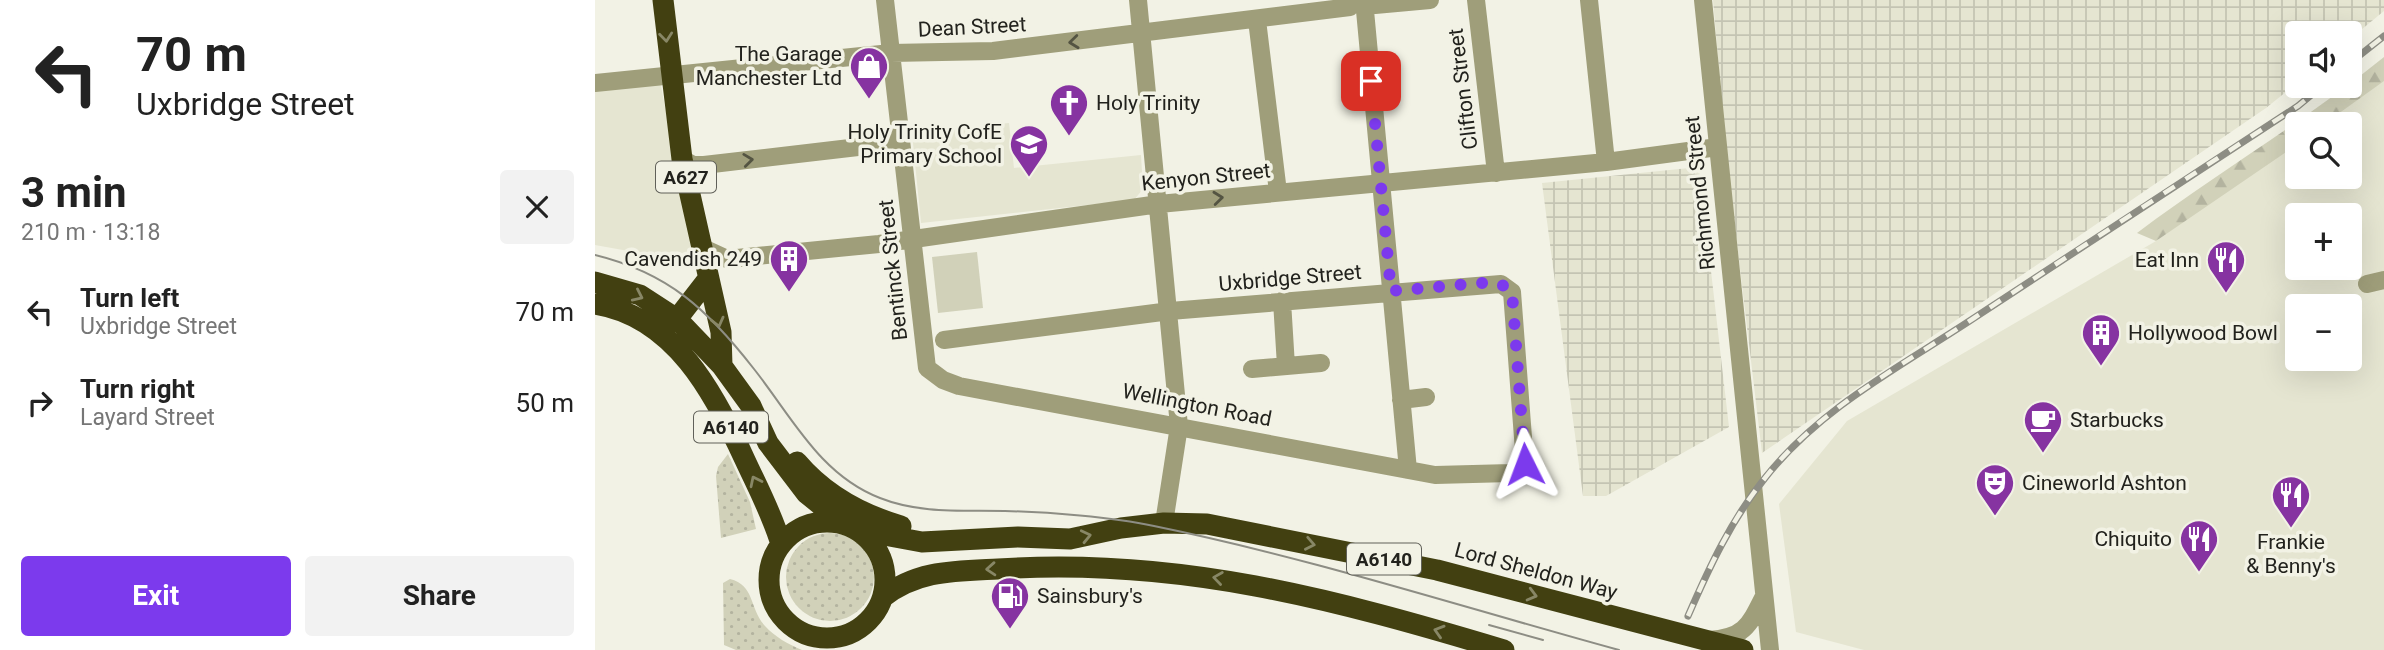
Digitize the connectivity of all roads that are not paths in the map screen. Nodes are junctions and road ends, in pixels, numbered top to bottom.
1 (663, 0) edge
2 (885, 0) edge
3 (1138, 0) edge
4 (1430, 0) edge
5 (1476, 0) edge
6 (1589, 0) edge
7 (1703, 0) edge
8 (1359, 4) edge
9 (1257, 20) junction
10 (1142, 34) junction
11 (891, 54) junction
12 (670, 75) junction
13 (595, 83) edge
14 (901, 142) junction
15 (1718, 147) junction
16 (682, 159) junction
17 (1606, 162) junction
18 (1496, 173) junction
19 (1381, 182) junction
20 (1278, 192) junction
21 (1159, 204) junction
22 (912, 240) junction
23 (703, 248) junction
24 (708, 279) junction
25 (595, 282) edge
26 (1391, 291) junction
27 (1282, 301) junction
28 (595, 304) edge
29 (1170, 311) junction
30 (677, 319) junction
31 (654, 328) junction
32 (955, 344) dead end
33 (1321, 363) dead end
34 (722, 366) junction
35 (1286, 366) junction
36 (927, 368) joint
37 (1252, 369) dead end
38 (1426, 397) dead end
39 (1401, 400) junction
40 (751, 406) junction
41 (1179, 426) junction
42 (1408, 470) junction
43 (1463, 475) joint
44 (1164, 523) junction
45 (851, 527) junction
46 (1018, 537) junction
47 (781, 544) junction
48 (1764, 596) junction
49 (882, 598) junction
50 (1700, 641) junction
51 (1504, 650) edge
52 (1743, 650) edge
53 (1770, 650) edge

1 -> 12 highway, A627
2 - 11 street, Bentinck Street
3 - 10 street
4 - 8 street, Dean Street
5 - 18 street, Clifton Street
6 - 17 street
7 - 15 street, Richmond Street
8 - 9 street, Dean Street
8 - 19 street
9 - 10 street, Dean Street
9 - 20 street
10 -> 11 street, Dean Street
10 - 21 street
11 - 12 street, Dean Street
11 - 14 street, Bentinck Street
12 - 13 street, Dean Street
12 - 16 highway, A627
16 -> 14 street
14 - 22 street, Bentinck Street
15 - 17 street, Kenyon Street
15 - 48 street, Richmond Street
16 - 23 highway, A627
17 - 18 street, Kenyon Street
18 - 19 street, Kenyon Street
19 - 20 street, Kenyon Street
19 - 26 street
21 -> 20 street, Kenyon Street
21 - 22 street, Kenyon Street
21 - 29 street
22 - 23 street, Kenyon Street
22 - 36 street, Bentinck Street
23 - 24 highway, A627
24 - 30 highway
24 -> 34 highway
25 -> 30 highway, A6140
26 - 27 street, Uxbridge Street
26 - 39 street
26 - 43 street, Uxbridge Street
27 - 29 street, Uxbridge Street
27 - 35 street
28 - 31 highway
29 - 32 street, Uxbridge Street
29 - 41 street
30 - 31 highway
30 - 34 highway, Lord Sheldon Way / A6140
47 -> 31 highway, A6140
33 - 35 street
34 - 40 highway, Lord Sheldon Way / A6140
35 - 37 street
36 - 41 street, Wellington Road
38 - 39 street
39 - 42 street
40 - 45 highway, Lord Sheldon Way / A6140
40 - 46 highway, A6140
41 - 42 street, Wellington Road
41 - 44 street
42 - 43 street, Wellington Road
46 -> 44 highway, Lord Sheldon Way / A6140
44 -> 50 highway, Lord Sheldon Way / A6140
45 - 46 highway, Lord Sheldon Way / A6140
45 - 47 highway
45 - 49 highway
47 - 49 highway, A6140
48 - 50 street
48 - 53 street
51 -> 49 highway, A6140
50 - 52 highway, Lord Sheldon Way / A6140

